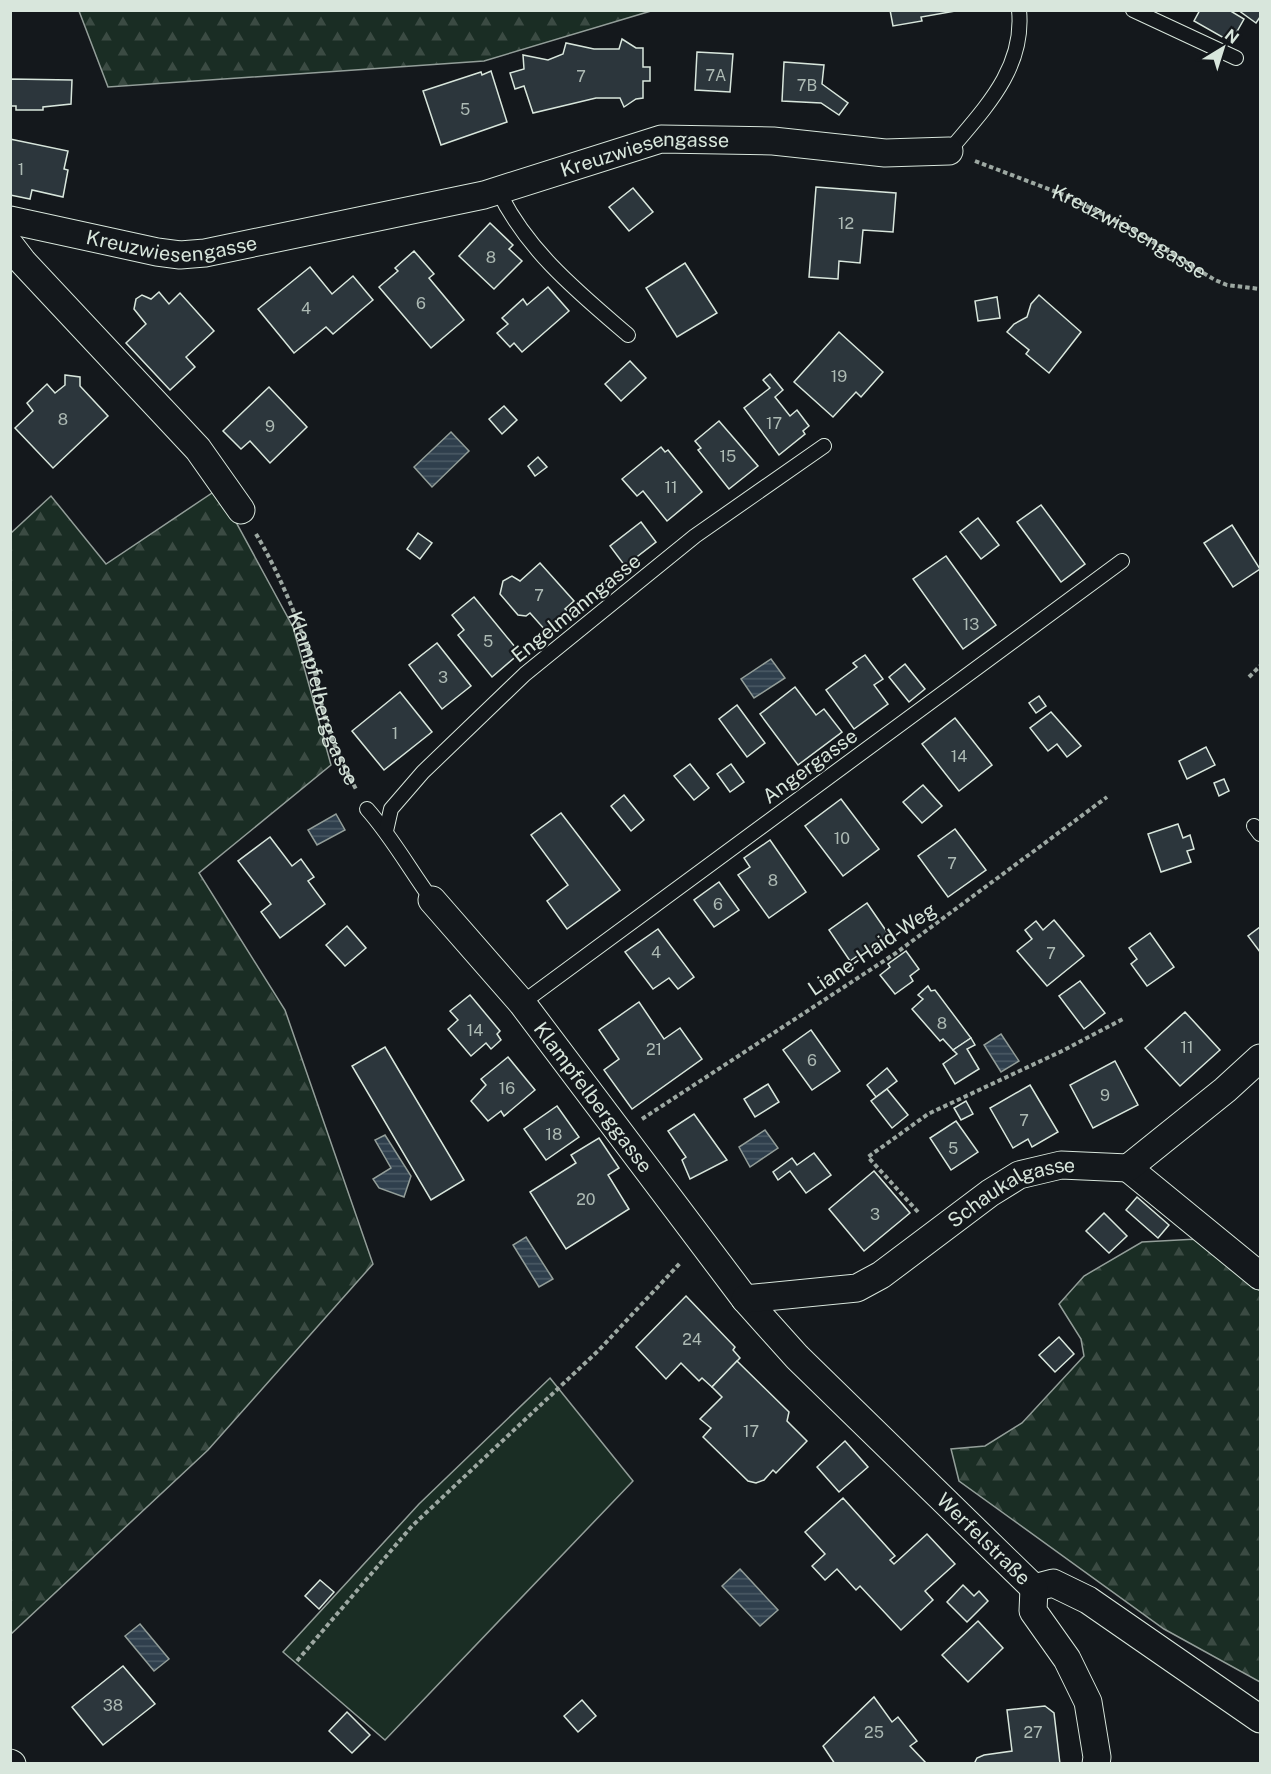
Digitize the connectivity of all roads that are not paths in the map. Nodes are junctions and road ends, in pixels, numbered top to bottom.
1 (1019, 10) edge
2 (1133, 10) edge
3 (1236, 58) dead end
4 (949, 151) joint
5 (498, 190) junction
6 (10, 220) edge
7 (10, 245) edge
8 (628, 335) dead end
9 (824, 446) dead end
10 (241, 510) road end
11 (1122, 561) dead end
12 (367, 809) road end
13 (386, 831) junction
14 (432, 900) joint
15 (522, 1003) junction
16 (1260, 1058) edge
17 (1128, 1168) junction
18 (1260, 1276) edge
19 (745, 1299) junction
20 (1034, 1588) junction
21 (1260, 1719) edge
22 (1096, 1764) edge

1 - 4 lane
2 - 3 lane
4 - 5 street, Kreuzwiesengasse
5 - 6 street, Kreuzwiesengasse
5 - 8 lane
7 - 10 street
9 - 13 lane, Engelmanngasse
11 - 15 lane, Angergasse
12 - 13 lane, Klampfelberggasse
13 - 14 lane, Klampfelberggasse
14 - 15 street, Klampfelberggasse
15 - 19 street, Klampfelberggasse
16 - 17 street
17 - 18 street
17 - 19 street, Schaukalgasse
19 - 20 street, Werfelstraße
20 - 21 street, Werfelstraße
20 - 22 street

